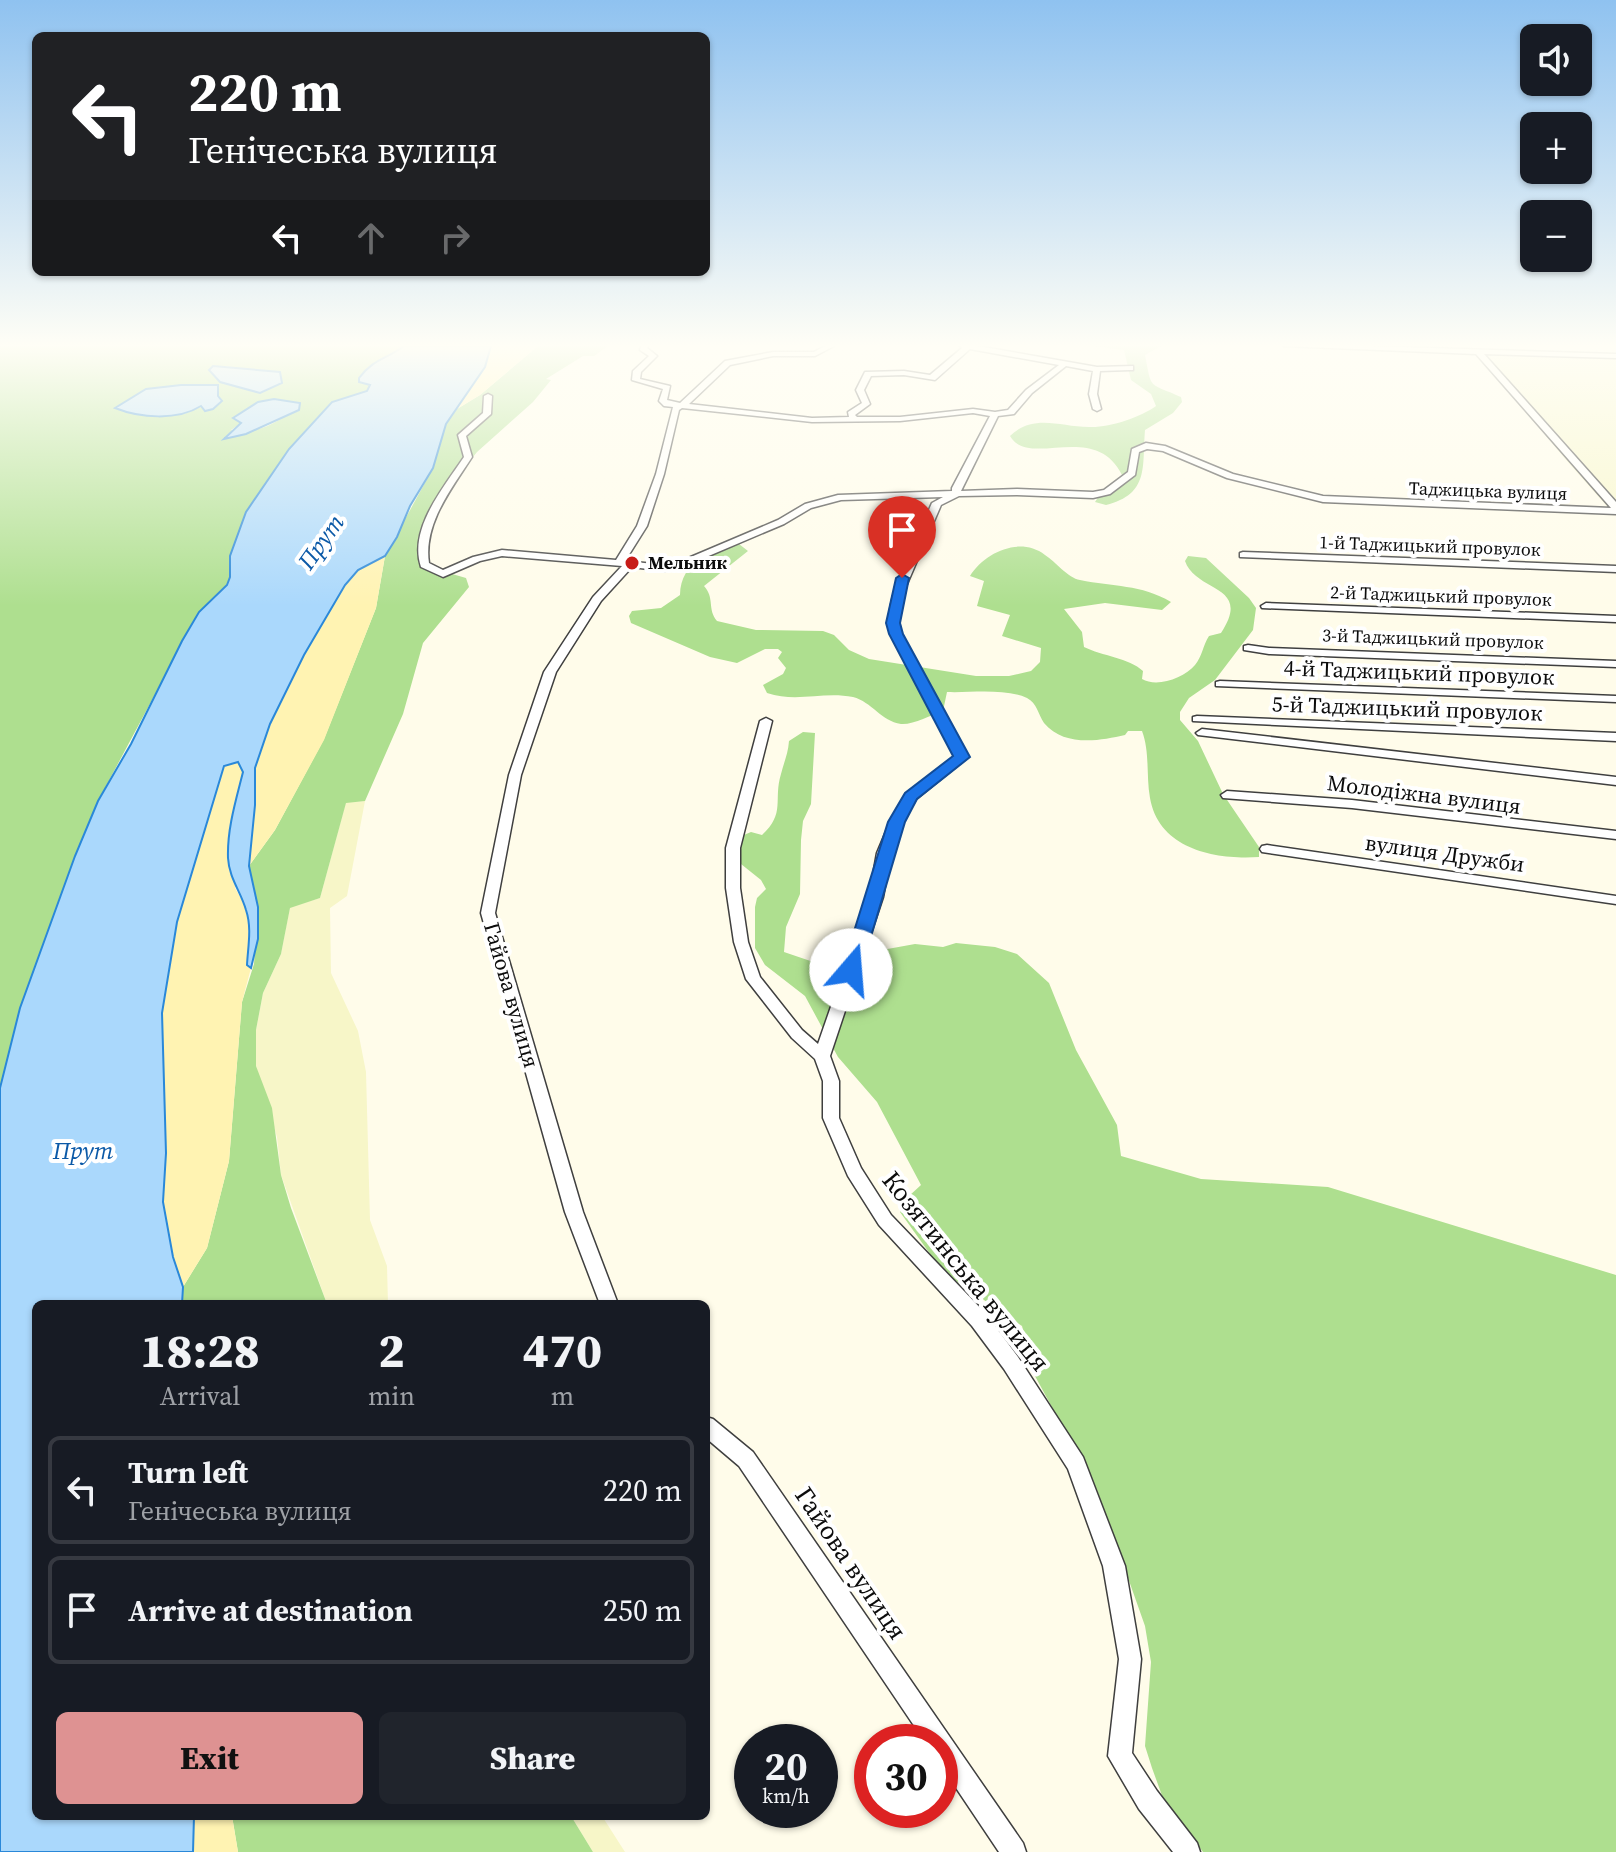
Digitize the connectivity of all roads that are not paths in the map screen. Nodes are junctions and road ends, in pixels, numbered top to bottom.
1 (465, 432) edge
2 (668, 432) edge
3 (985, 432) edge
4 (1549, 432) edge
5 (957, 494) junction
6 (1616, 509) edge
7 (1243, 555) dead end
8 (624, 564) junction
9 (1616, 569) edge
10 (1266, 606) dead end
11 (1616, 619) edge
12 (1248, 648) dead end
13 (1616, 664) edge
14 (1220, 684) dead end
15 (1616, 699) edge
16 (1197, 719) dead end
17 (766, 721) dead end
18 (1202, 733) dead end
19 (1616, 737) edge
20 (1616, 781) edge
21 (1227, 795) dead end
22 (1616, 835) edge
23 (1267, 849) dead end
24 (1616, 900) edge
25 (822, 1056) junction
26 (607, 1300) edge
27 (710, 1429) edge
28 (927, 1724) edge
29 (958, 1770) edge
30 (1014, 1852) edge
31 (1188, 1852) edge

1 - 8 street
2 - 8 street, Гайова вулиця
3 - 5 street
4 - 6 street
5 - 6 street, Таджицька вулиця
5 - 8 street
5 - 25 street
7 - 9 street, 1-й Таджицький провулок
8 - 26 street, Гайова вулиця
10 - 11 street, 2-й Таджицький провулок
12 - 13 street, 3-й Таджицький провулок
14 - 15 street, 4-й Таджицький провулок
16 - 19 street, 5-й Таджицький провулок
17 - 25 street
18 - 20 street
21 - 22 street, Молодіжна вулиця
23 - 24 street, вулиця Дружби
25 - 31 street, Козятинська вулиця
27 - 28 street, Гайова вулиця
29 - 30 street, Гайова вулиця

